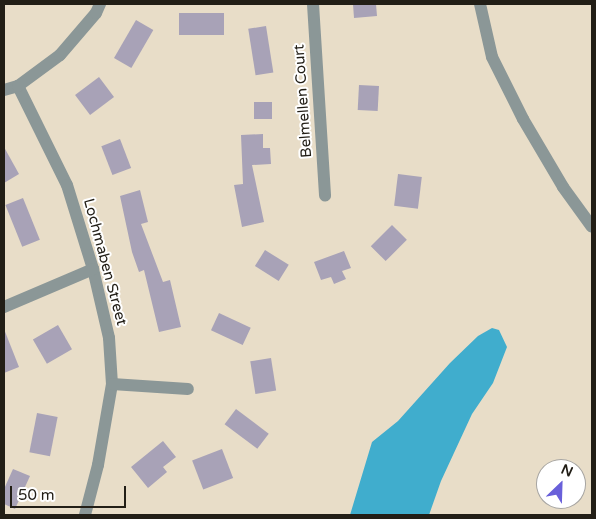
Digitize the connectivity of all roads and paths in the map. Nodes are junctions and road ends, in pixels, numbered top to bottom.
1 (100, 4) edge
2 (313, 4) edge
3 (480, 4) edge
4 (18, 86) junction
5 (4, 90) edge
6 (325, 196) dead end
7 (592, 227) edge
8 (93, 269) junction
9 (4, 307) edge
10 (112, 384) junction
11 (188, 389) dead end
12 (85, 515) edge

1 - 4 street
2 - 6 street, Belmellen Court
3 - 7 street
4 - 5 street
4 - 8 street, Lochmaben Street
8 - 9 street
8 - 10 street, Lochmaben Street
10 - 11 street
10 - 12 street, Lochmaben Street

